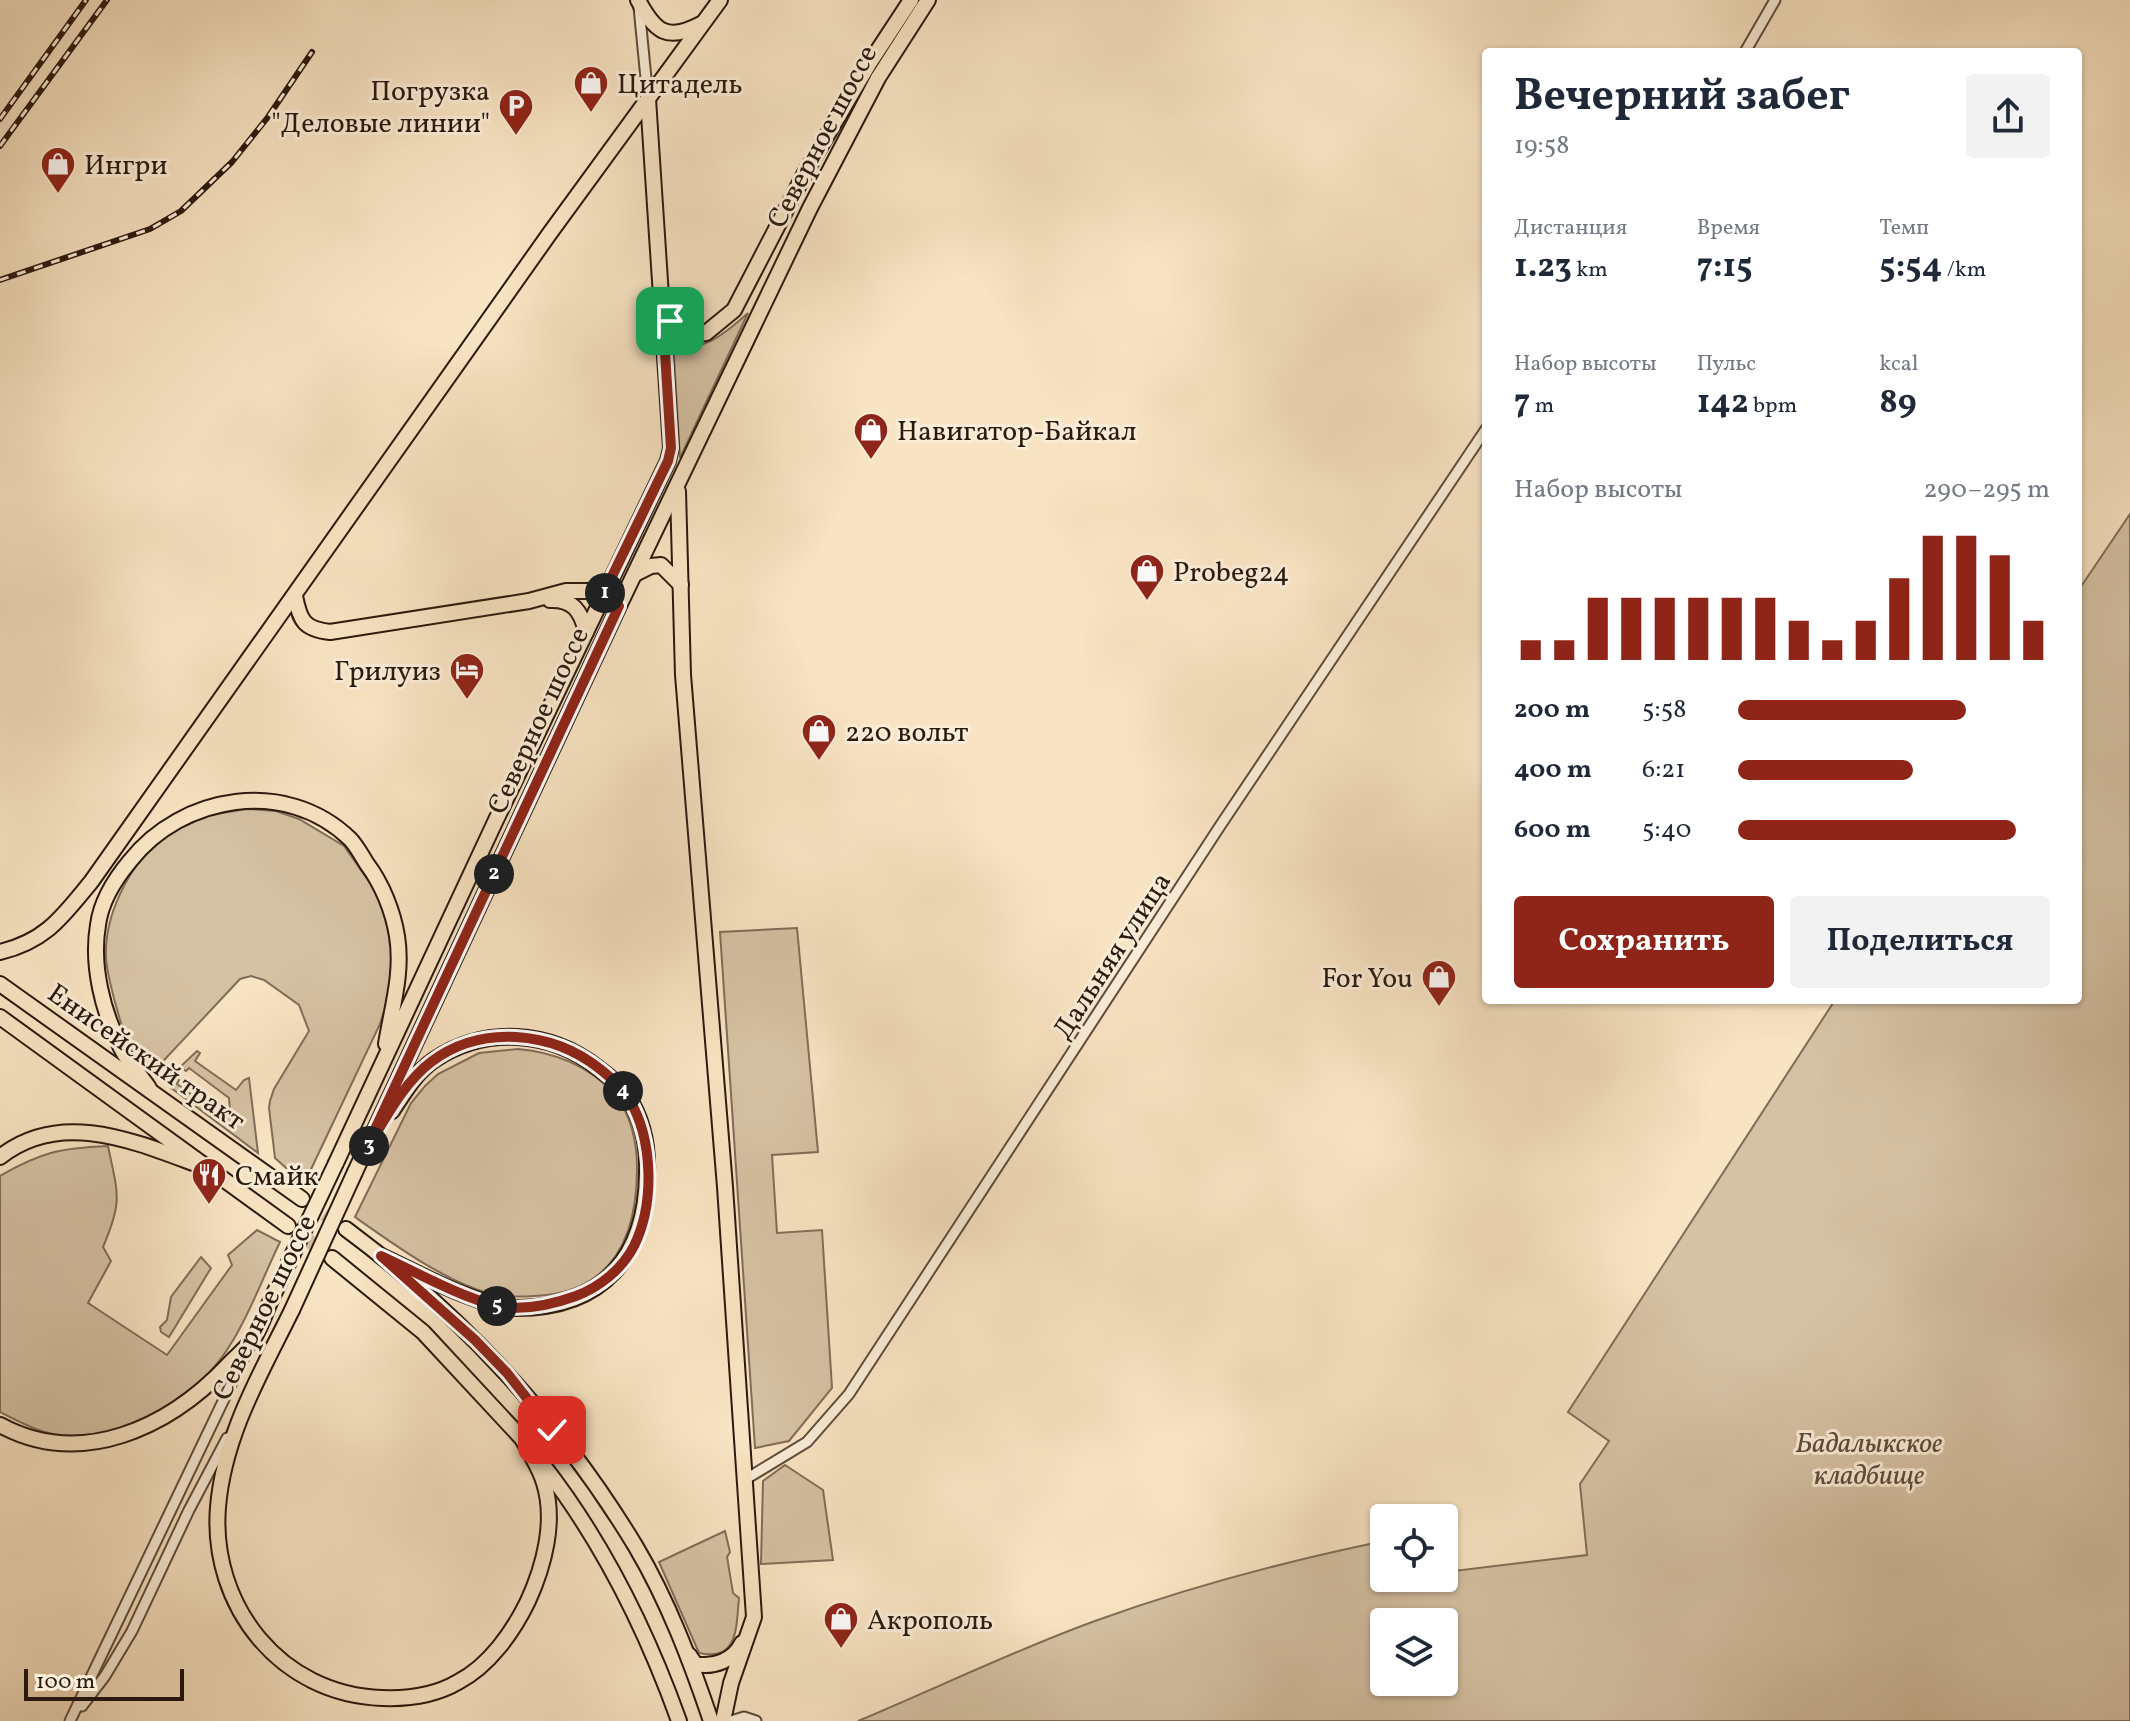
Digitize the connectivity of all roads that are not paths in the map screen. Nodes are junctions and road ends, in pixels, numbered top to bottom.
1 (638, 0) edge
2 (720, 0) edge
3 (911, 0) edge
4 (928, 0) edge
5 (1775, 0) edge
6 (705, 22) junction
7 (1747, 48) edge
8 (648, 99) junction
9 (662, 305) junction
10 (1482, 435) edge
11 (678, 486) junction
12 (635, 574) junction
13 (681, 585) junction
14 (295, 596) junction
15 (602, 597) junction
16 (529, 601) junction
17 (619, 606) junction
18 (586, 632) junction
19 (0, 952) edge
20 (0, 984) edge
21 (0, 1017) edge
22 (383, 1064) junction
23 (149, 1088) junction
24 (363, 1155) junction
25 (0, 1157) edge
26 (210, 1169) junction
27 (302, 1199) tunnel mouth
28 (288, 1226) tunnel mouth
29 (346, 1229) tunnel mouth
30 (381, 1256) junction
31 (332, 1258) tunnel mouth
32 (253, 1339) junction
33 (238, 1418) junction
34 (0, 1425) edge
35 (523, 1440) junction
36 (746, 1479) junction
37 (754, 1617) junction
38 (685, 1649) junction
39 (70, 1721) edge
40 (679, 1721) edge
41 (711, 1721) edge
42 (723, 1721) edge
43 (731, 1721) edge
44 (756, 1721) edge

1 - 6 main road
1 - 8 street
2 - 6 main road
3 - 9 main road
4 - 11 main road, Северное шоссе
5 - 7 street
6 - 8 main road
8 - 9 main road, Северное шоссе
8 - 14 main road
9 - 15 main road, Северное шоссе
10 - 36 street, Дальняя улица
11 - 12 main road, Северное шоссе
11 - 13 main road
12 - 13 main road
12 - 17 main road, Северное шоссе
13 - 36 main road
14 - 16 main road
14 - 19 main road
15 - 16 main road
15 - 17 main road
15 - 18 main road, Северное шоссе
16 - 18 main road
17 - 24 main road, Северное шоссе
18 - 22 main road, Северное шоссе
20 - 23 main road, Енисейский тракт
21 - 26 main road, Енисейский тракт
22 - 23 main road
22 - 32 main road, Северное шоссе, bridge
23 - 27 main road, Енисейский тракт
24 - 30 main road
24 - 33 main road, Северное шоссе, bridge
25 - 26 main road
26 - 28 main road, Енисейский тракт
29 - 30 main road
30 - 38 main road
31 - 35 main road
32 - 34 main road
32 - 39 street, Северное шоссе
33 - 35 main road
33 - 39 street, Северное шоссе
35 - 40 main road
36 - 37 main road
37 - 38 main road
37 - 42 main road
38 - 41 main road
43 - 44 street

